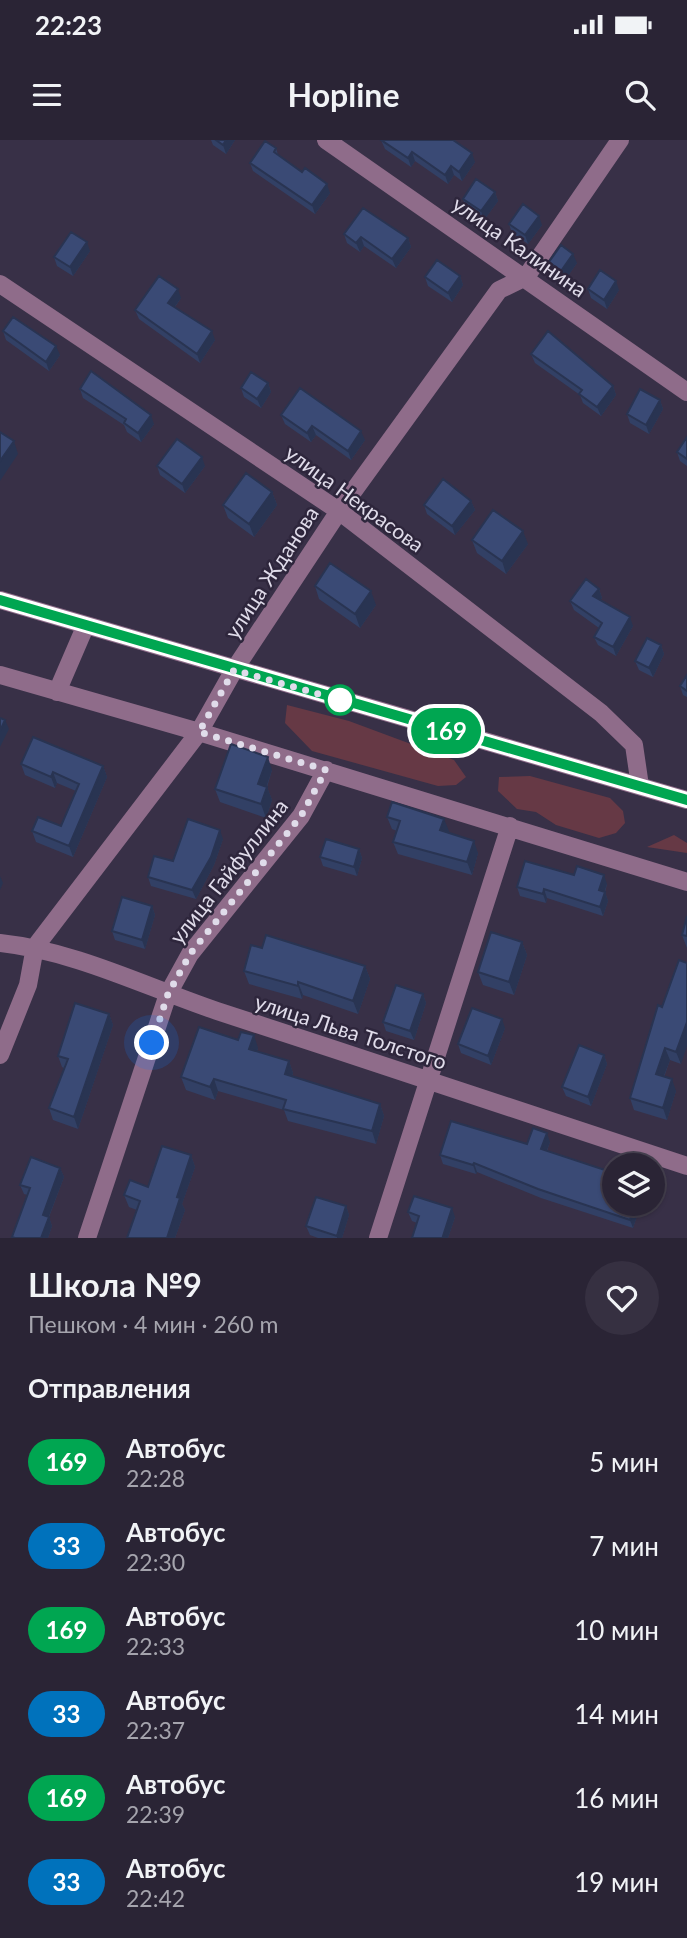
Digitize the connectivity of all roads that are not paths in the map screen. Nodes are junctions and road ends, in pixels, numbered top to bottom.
1 (326, 140) edge
2 (620, 140) edge
3 (526, 277) junction
4 (0, 284) edge
5 (687, 392) edge
6 (339, 511) junction
7 (0, 600) edge
8 (86, 627) junction
9 (234, 670) junction
10 (0, 676) edge
11 (57, 692) junction
12 (199, 732) junction
13 (326, 770) junction
14 (640, 786) junction
15 (687, 800) edge
16 (510, 826) junction
17 (687, 882) edge
18 (0, 943) edge
19 (35, 947) junction
20 (168, 994) junction
21 (0, 1055) edge
22 (429, 1080) junction
23 (687, 1166) edge
24 (87, 1238) edge
25 (379, 1238) edge

1 - 3 street, улица Калинина
2 - 3 street, улица Жданова
3 - 5 street, улица Калинина
3 - 6 street, улица Жданова
4 - 6 street, улица Некрасова
6 - 9 street, улица Жданова
6 - 14 street, улица Некрасова
7 - 8 street
8 - 9 street
8 - 11 street
9 - 12 street, улица Жданова
9 - 14 street
10 - 11 street
11 - 12 street
12 - 13 street
12 - 19 street, улица Жданова
13 - 16 street
13 - 20 street, улица Гайфуллина
14 - 15 street
16 - 17 street
16 - 22 street
18 - 19 street, улица Льва Толстого
19 - 20 street, улица Льва Толстого
19 - 21 street, улица Жданова
20 - 22 street, улица Льва Толстого
20 - 24 street, улица Гайфуллина
22 - 23 street, улица Льва Толстого
22 - 25 street

